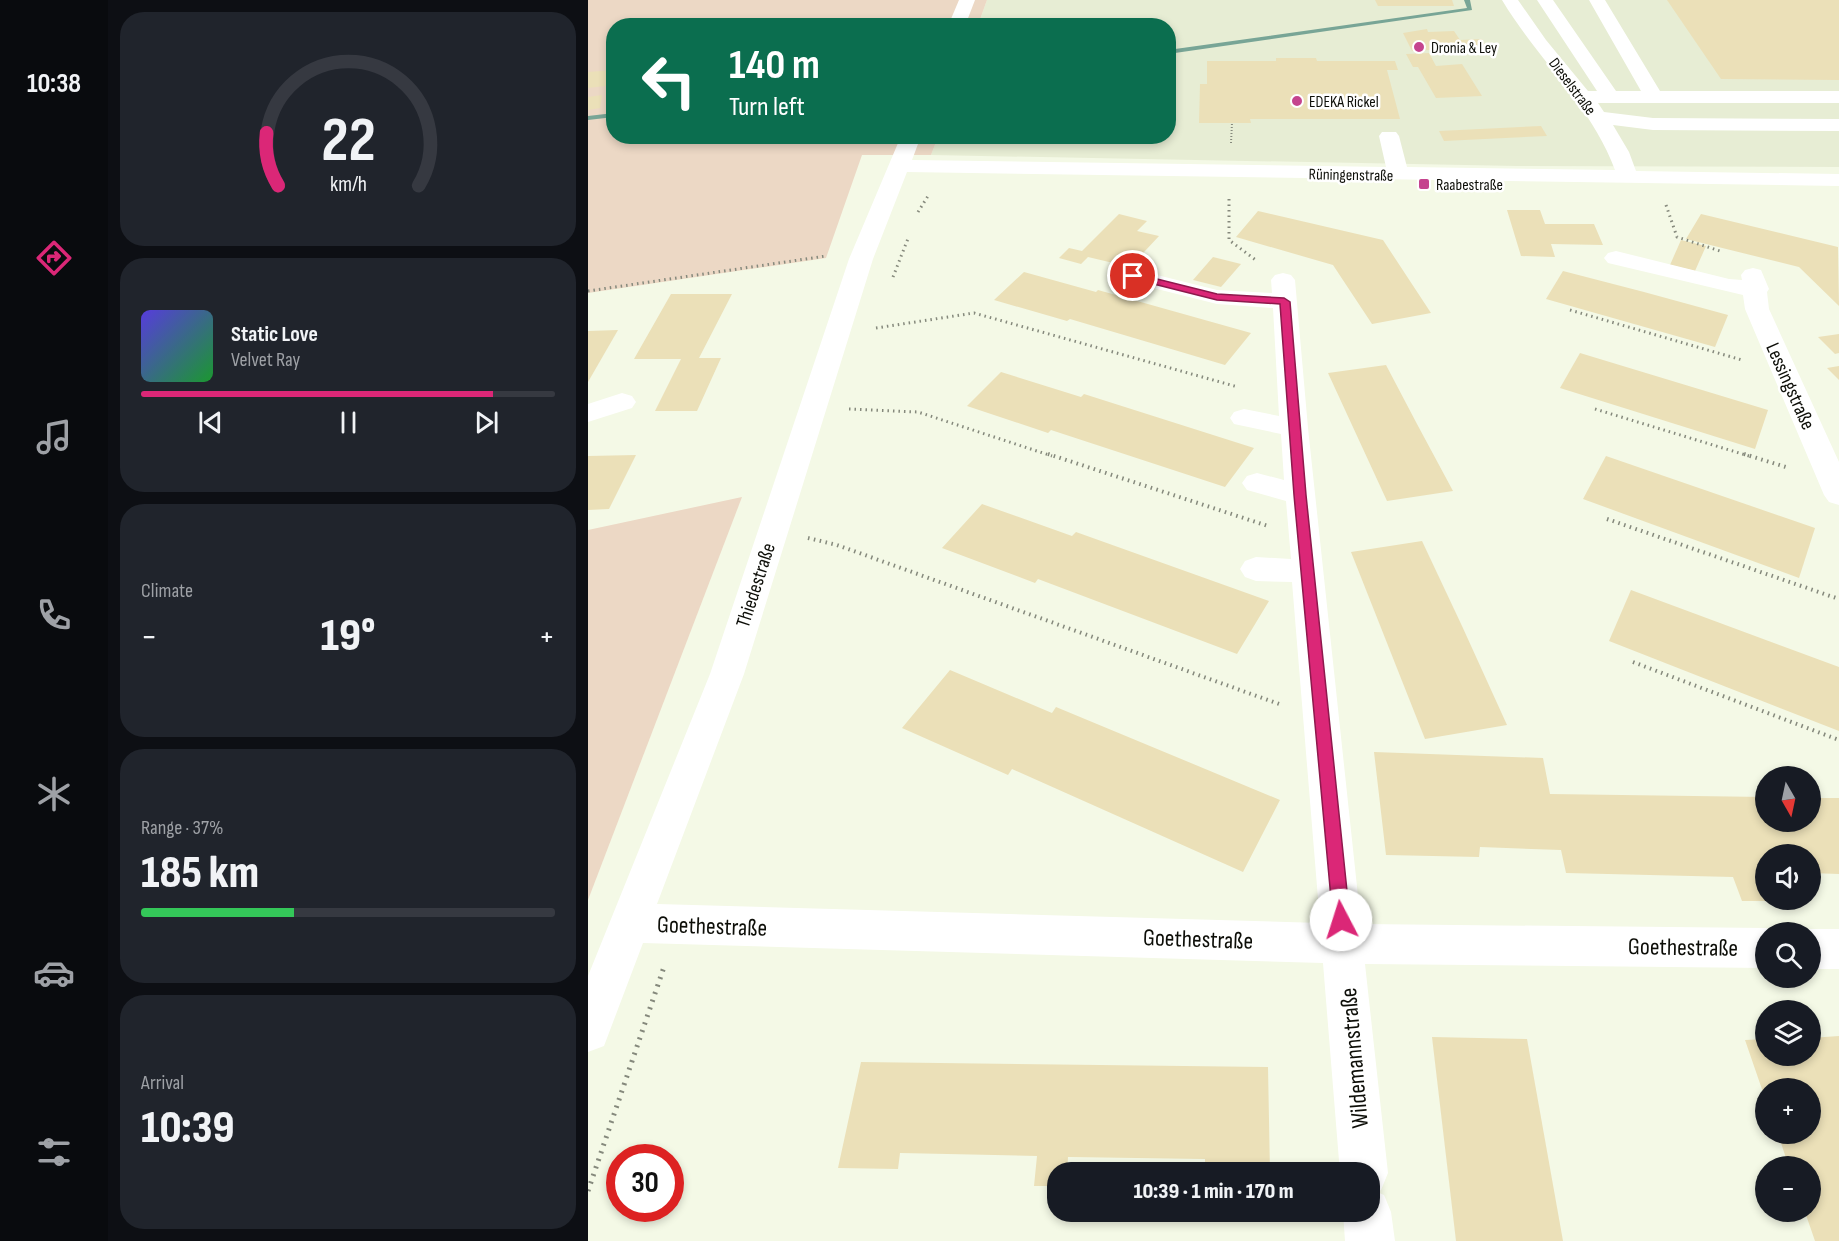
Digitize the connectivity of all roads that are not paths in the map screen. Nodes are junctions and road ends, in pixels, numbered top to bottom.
1 (967, 0) edge
2 (1510, 0) edge
3 (1545, 0) edge
4 (1597, 0) edge
5 (959, 18) edge
6 (1610, 96) junction
7 (1653, 96) junction
8 (1581, 97) junction
9 (1839, 97) edge
10 (1597, 117) junction
11 (1653, 124) junction
12 (1839, 125) edge
13 (1389, 136) dead end
14 (1665, 145) dead end
15 (905, 151) edge
16 (1398, 174) junction
17 (1628, 177) junction
18 (1839, 180) edge
19 (1616, 258) dead end
20 (1133, 276) dead end
21 (622, 402) dead end
22 (1292, 412) junction
23 (588, 413) edge
24 (1244, 418) dead end
25 (1257, 483) dead end
26 (1834, 484) edge
27 (1300, 495) junction
28 (1256, 568) dead end
29 (1307, 570) junction
30 (630, 923) junction
31 (1344, 944) junction
32 (1755, 948) edge
33 (1821, 949) edge
34 (1839, 949) edge
35 (588, 1030) edge
36 (1363, 1162) edge
37 (1368, 1222) edge
38 (1370, 1241) edge

1 - 5 street
2 - 8 street, Dieselstraße
3 - 6 street
4 - 7 street
6 - 7 street
6 - 8 street
7 - 9 street
8 - 10 street, Dieselstraße
10 - 11 street
10 - 17 street, Dieselstraße
11 - 12 street
11 - 14 street
13 - 16 street
15 - 16 street, Rüningenstraße
15 - 30 street, Thiedestraße
16 - 17 street, Rüningenstraße
17 - 18 street, Rüningenstraße
19 - 26 street, Lessingstraße
20 - 22 street
21 - 23 street
22 - 24 street
22 - 27 street
25 - 27 street
27 - 29 street
28 - 29 street
29 - 31 street
30 - 31 street, Goethestraße
30 - 35 street, Thiedestraße
31 - 32 street, Goethestraße
31 - 36 street, Wildemannstraße
33 - 34 street
37 - 38 street

